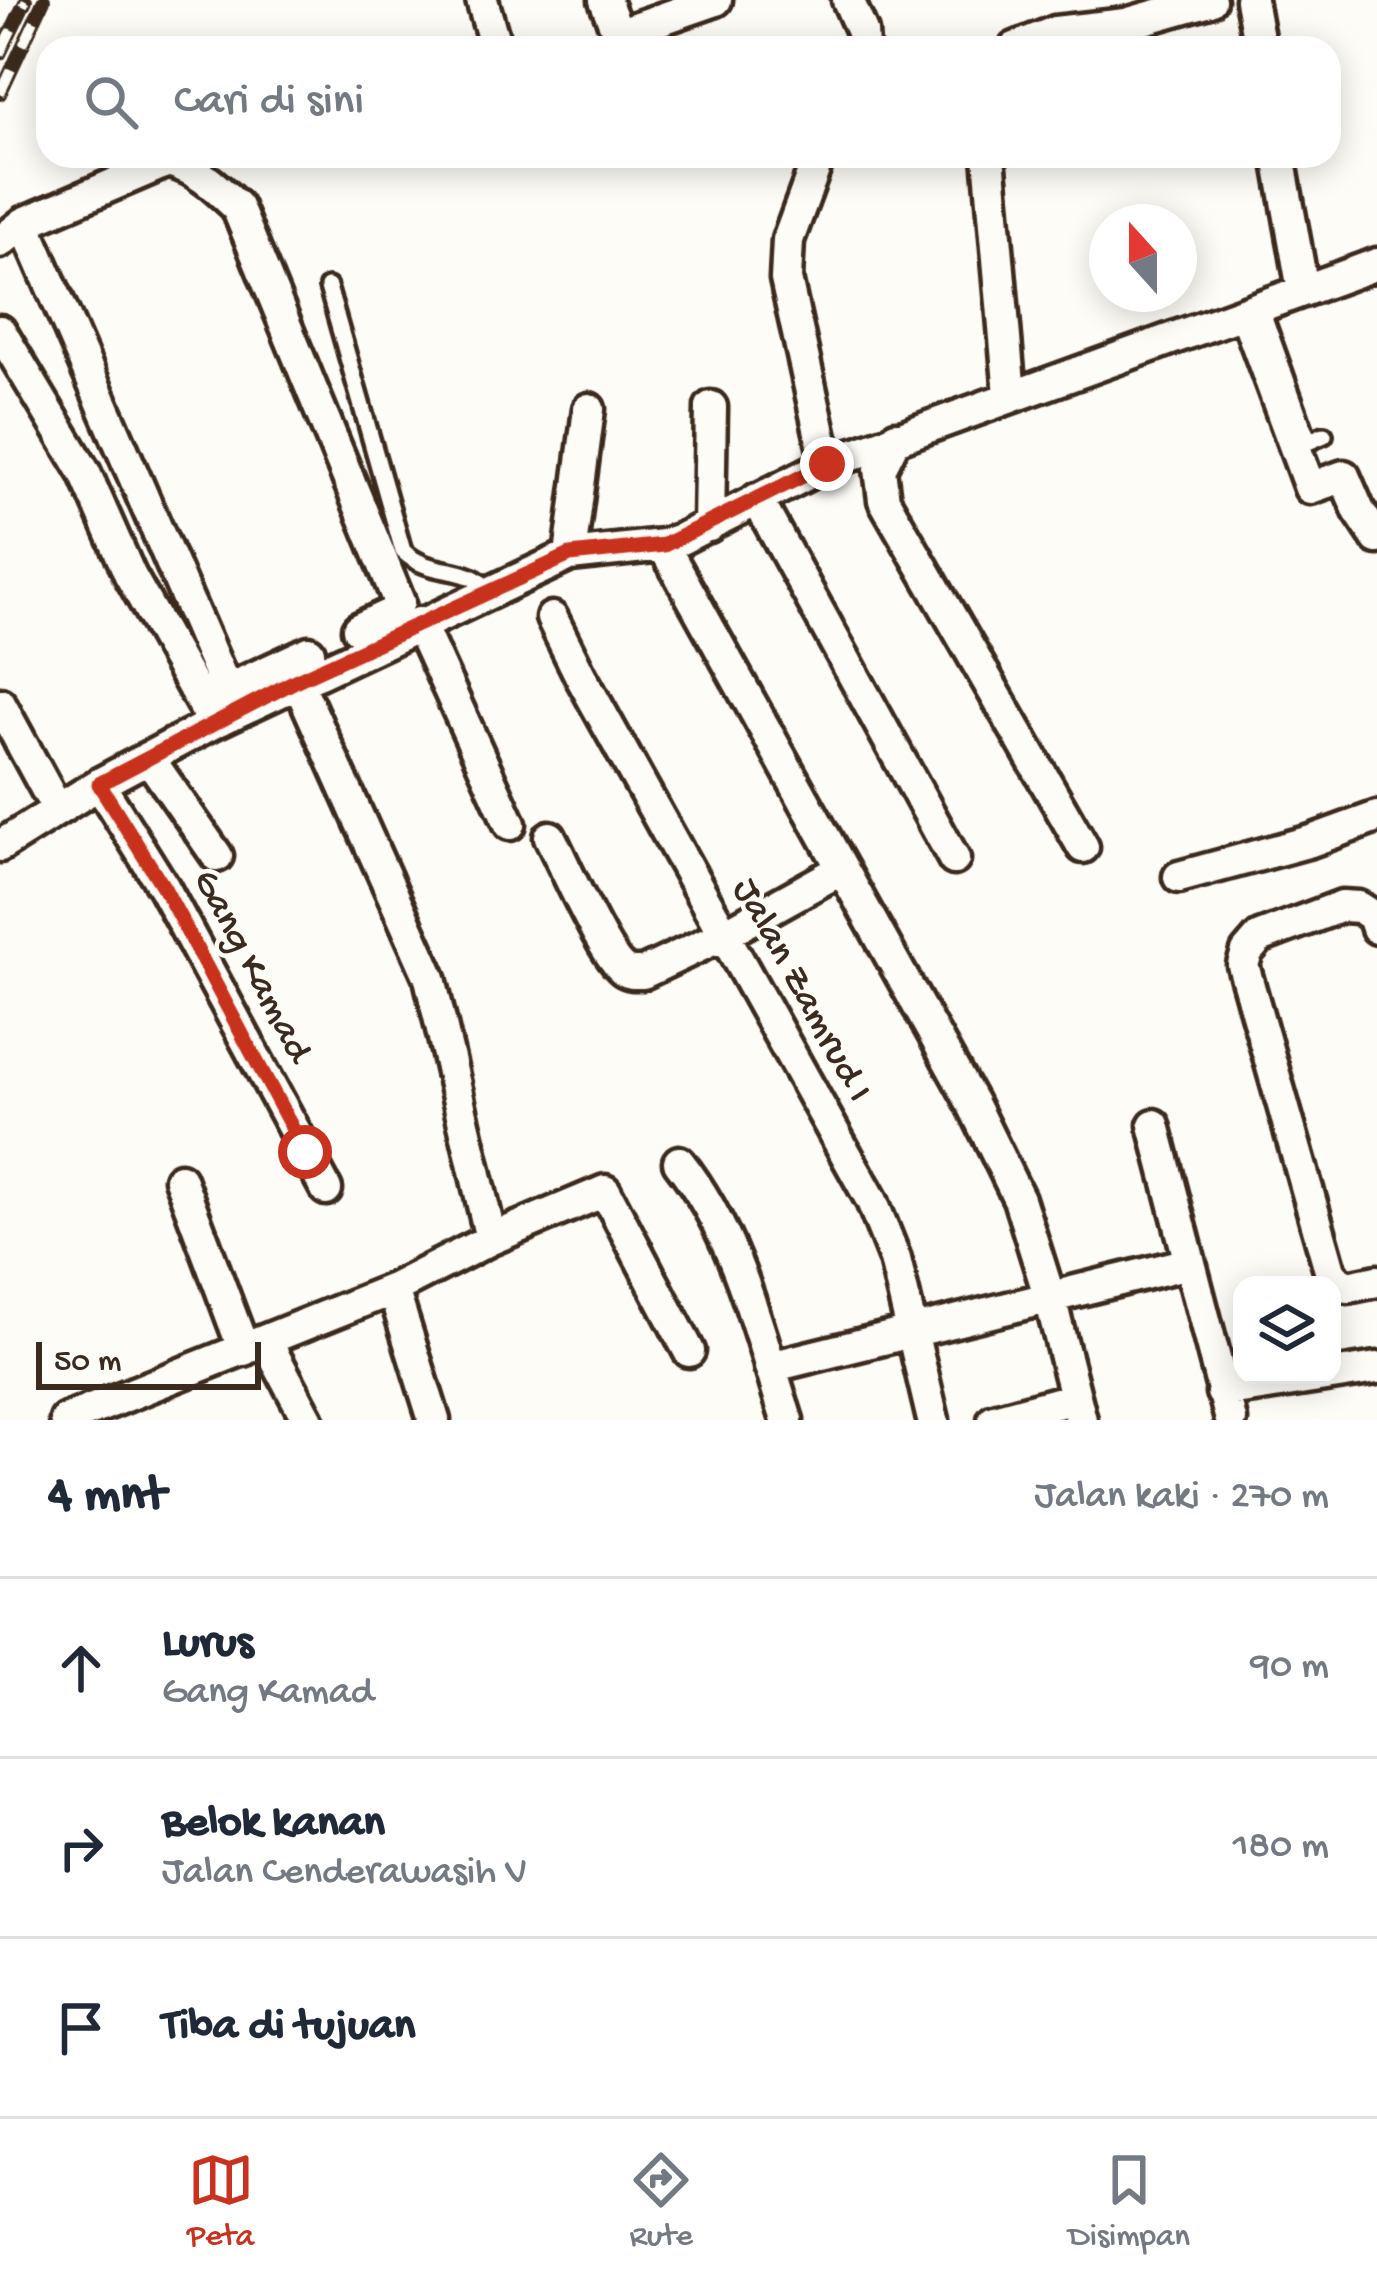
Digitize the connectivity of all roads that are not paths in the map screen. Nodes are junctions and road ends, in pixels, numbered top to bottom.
1 (482, 0) edge
2 (605, 0) edge
3 (716, 0) edge
4 (848, 0) edge
5 (1210, 0) edge
6 (1251, 0) edge
7 (492, 36) edge
8 (619, 36) edge
9 (639, 36) edge
10 (862, 36) edge
11 (1044, 36) edge
12 (1258, 36) edge
13 (153, 168) edge
14 (191, 168) edge
15 (815, 168) edge
16 (990, 168) edge
17 (1281, 168) edge
18 (12, 233) edge
19 (1377, 264) edge
20 (328, 287) dead end
21 (1303, 290) junction
22 (1254, 312) junction
23 (0, 331) edge
24 (1010, 395) junction
25 (711, 407) dead end
26 (590, 409) dead end
27 (1324, 434) dead end
28 (896, 437) junction
29 (127, 454) junction
30 (827, 464) junction
31 (85, 473) junction
32 (758, 500) junction
33 (709, 526) junction
34 (1377, 538) edge
35 (664, 545) junction
36 (570, 555) junction
37 (489, 591) junction
38 (189, 606) junction
39 (552, 618) dead end
40 (159, 621) junction
41 (419, 623) junction
42 (297, 680) junction
43 (0, 704) edge
44 (220, 707) junction
45 (148, 757) junction
46 (99, 784) junction
47 (49, 794) junction
48 (1377, 818) edge
49 (0, 822) edge
50 (510, 824) dead end
51 (550, 837) dead end
52 (0, 847) edge
53 (1083, 847) dead end
54 (217, 856) dead end
55 (954, 860) dead end
56 (842, 869) junction
57 (1179, 877) dead end
58 (1377, 928) edge
59 (725, 934) junction
60 (1154, 1125) dead end
61 (679, 1162) dead end
62 (180, 1179) dead end
63 (326, 1189) dead end
64 (491, 1239) junction
65 (1189, 1263) junction
66 (1377, 1281) edge
67 (393, 1289) junction
68 (1050, 1298) junction
69 (912, 1332) junction
70 (255, 1345) junction
71 (688, 1351) dead end
72 (770, 1367) junction
73 (1377, 1368) edge
74 (1227, 1406) edge
75 (1078, 1409) edge
76 (66, 1420) edge
77 (308, 1420) edge
78 (434, 1420) edge
79 (787, 1420) edge
80 (933, 1420) edge
81 (994, 1420) edge

1 - 7 street
2 - 8 street
3 - 9 street
4 - 10 street
5 - 11 street
6 - 12 street
13 - 18 street
14 - 44 street
15 - 30 street
16 - 24 street
17 - 21 street
18 - 29 street
19 - 21 street
20 - 37 lane
21 - 22 street
22 - 24 street
22 - 27 lane
22 - 34 street
23 - 31 street
24 - 28 street
25 - 33 street
26 - 36 street
28 - 30 street
28 - 53 street
29 - 31 street
29 - 38 street
30 - 32 street
31 - 40 street
32 - 33 street
32 - 55 street
33 - 35 street
35 - 36 street
35 - 56 street
36 - 37 street
37 - 41 street
38 - 40 street
38 - 44 street
39 - 59 street, Jalan Zamrud I
40 - 44 street
41 - 42 street
41 - 50 street
42 - 44 street
42 - 64 street
43 - 47 street
44 - 45 street
44 - 47 street
45 - 46 street
45 - 54 street
46 - 52 street
46 - 63 street, Gang Kamad
47 - 49 street
48 - 57 street
51 - 59 street
56 - 59 street
56 - 68 street
58 - 66 street
59 - 69 street, Jalan Zamrud I
60 - 65 street
61 - 72 street
62 - 70 street
64 - 67 street
64 - 71 street
65 - 68 street
65 - 74 street
67 - 70 street
67 - 78 street
68 - 69 street
68 - 75 street
69 - 72 street
69 - 80 street, Jalan Zamrud I
70 - 76 street
70 - 77 street
72 - 79 street
73 - 74 street
75 - 81 street

